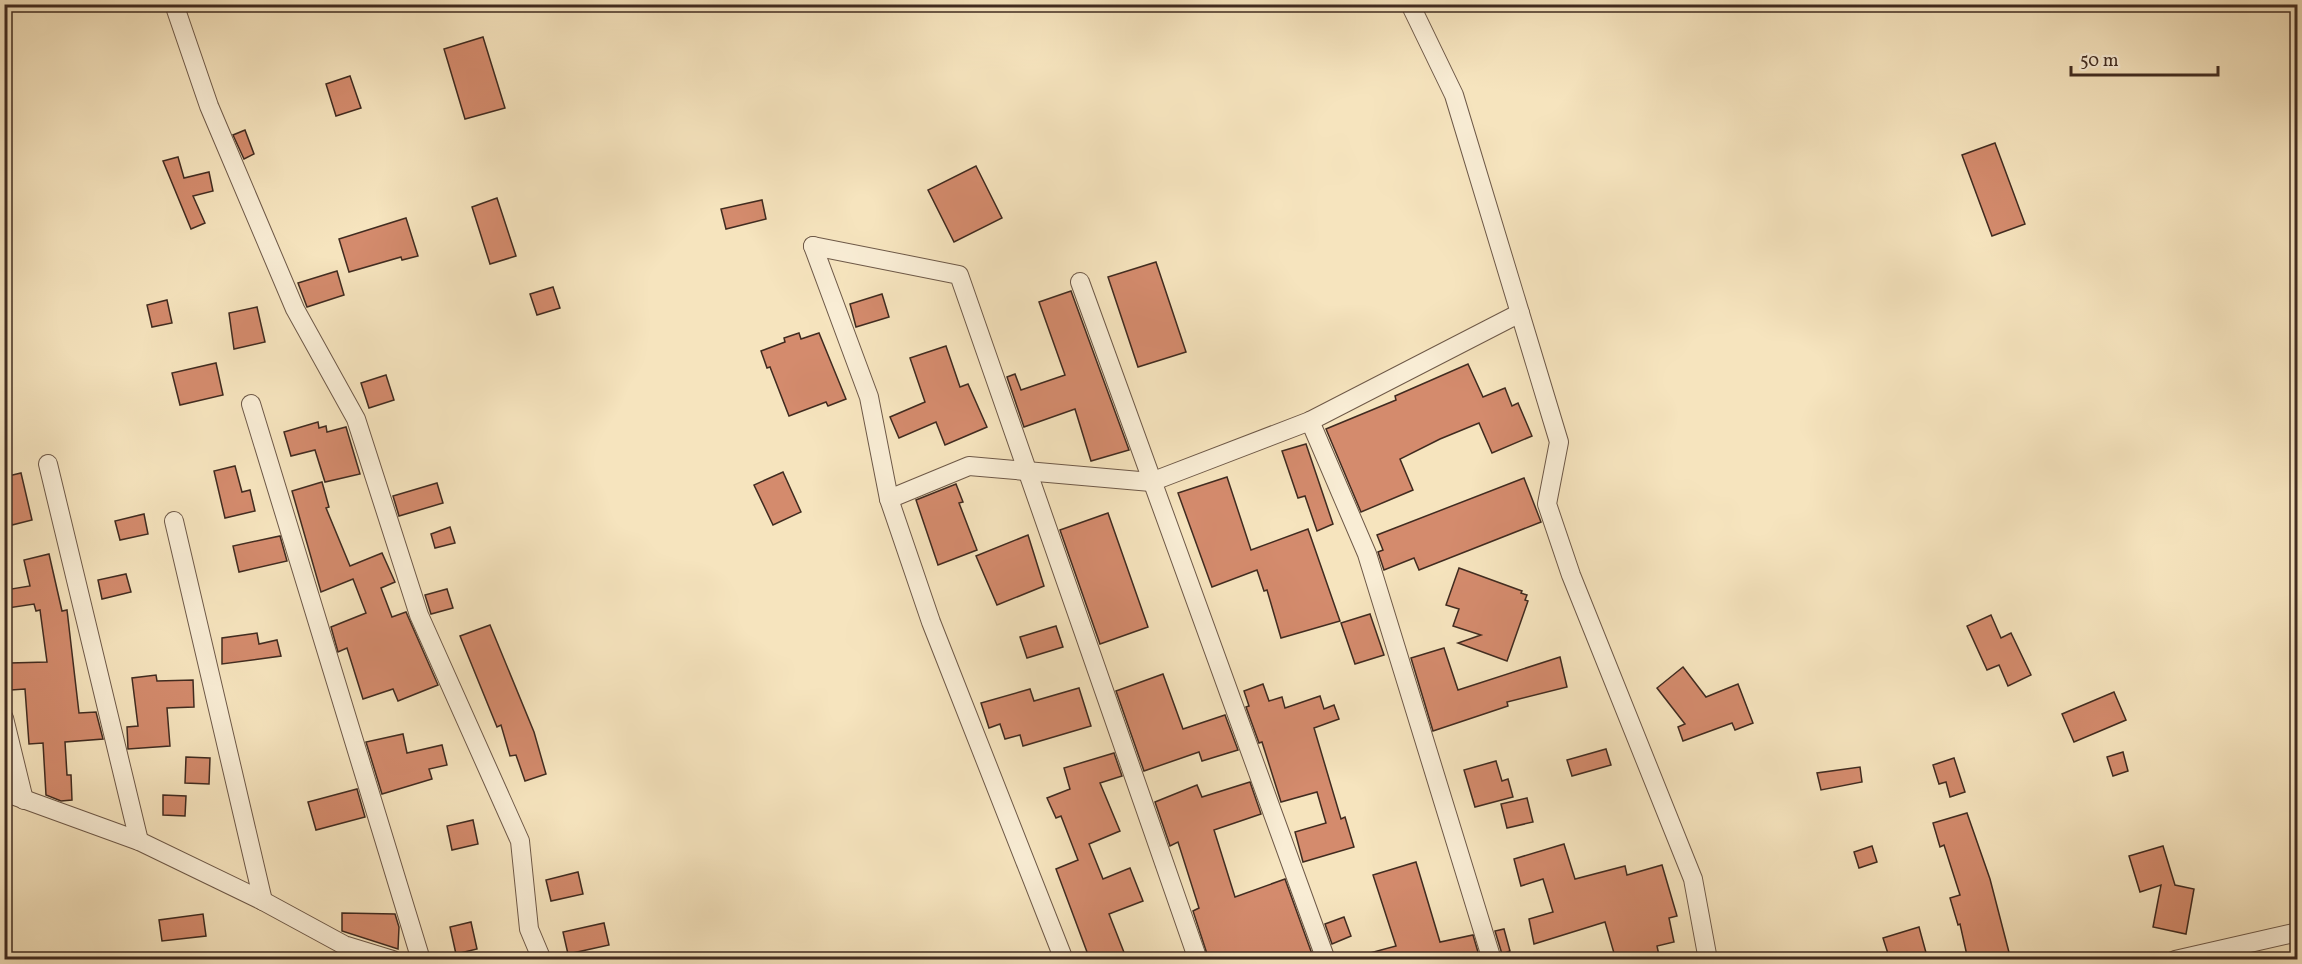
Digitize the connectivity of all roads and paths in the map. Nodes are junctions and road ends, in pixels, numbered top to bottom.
1 (174, 4) edge
2 (1410, 4) edge
3 (1080, 282) dead end
4 (1520, 313) junction
5 (251, 404) dead end
6 (1310, 421) junction
7 (48, 464) dead end
8 (1028, 471) junction
9 (1151, 482) junction
10 (889, 500) junction
11 (174, 521) dead end
12 (4, 718) edge
13 (4, 792) edge
14 (24, 800) junction
15 (139, 841) junction
16 (263, 901) junction
17 (2298, 932) edge
18 (393, 960) edge
19 (421, 960) edge
20 (542, 960) edge
21 (1064, 960) edge
22 (1198, 960) edge
23 (1326, 960) edge
24 (1492, 960) edge
25 (1708, 960) edge
26 (2175, 960) edge

1 - 20 street
2 - 4 street
3 - 9 street
4 - 6 street
4 - 25 street
5 - 19 street
6 - 9 street
6 - 24 street
7 - 15 street
8 - 9 street
8 - 10 street
8 - 10 street
8 - 22 street
9 - 23 street
10 - 21 street
11 - 16 street
12 - 14 street
13 - 14 street
14 - 15 street
15 - 16 street
16 - 18 street
17 - 26 street

